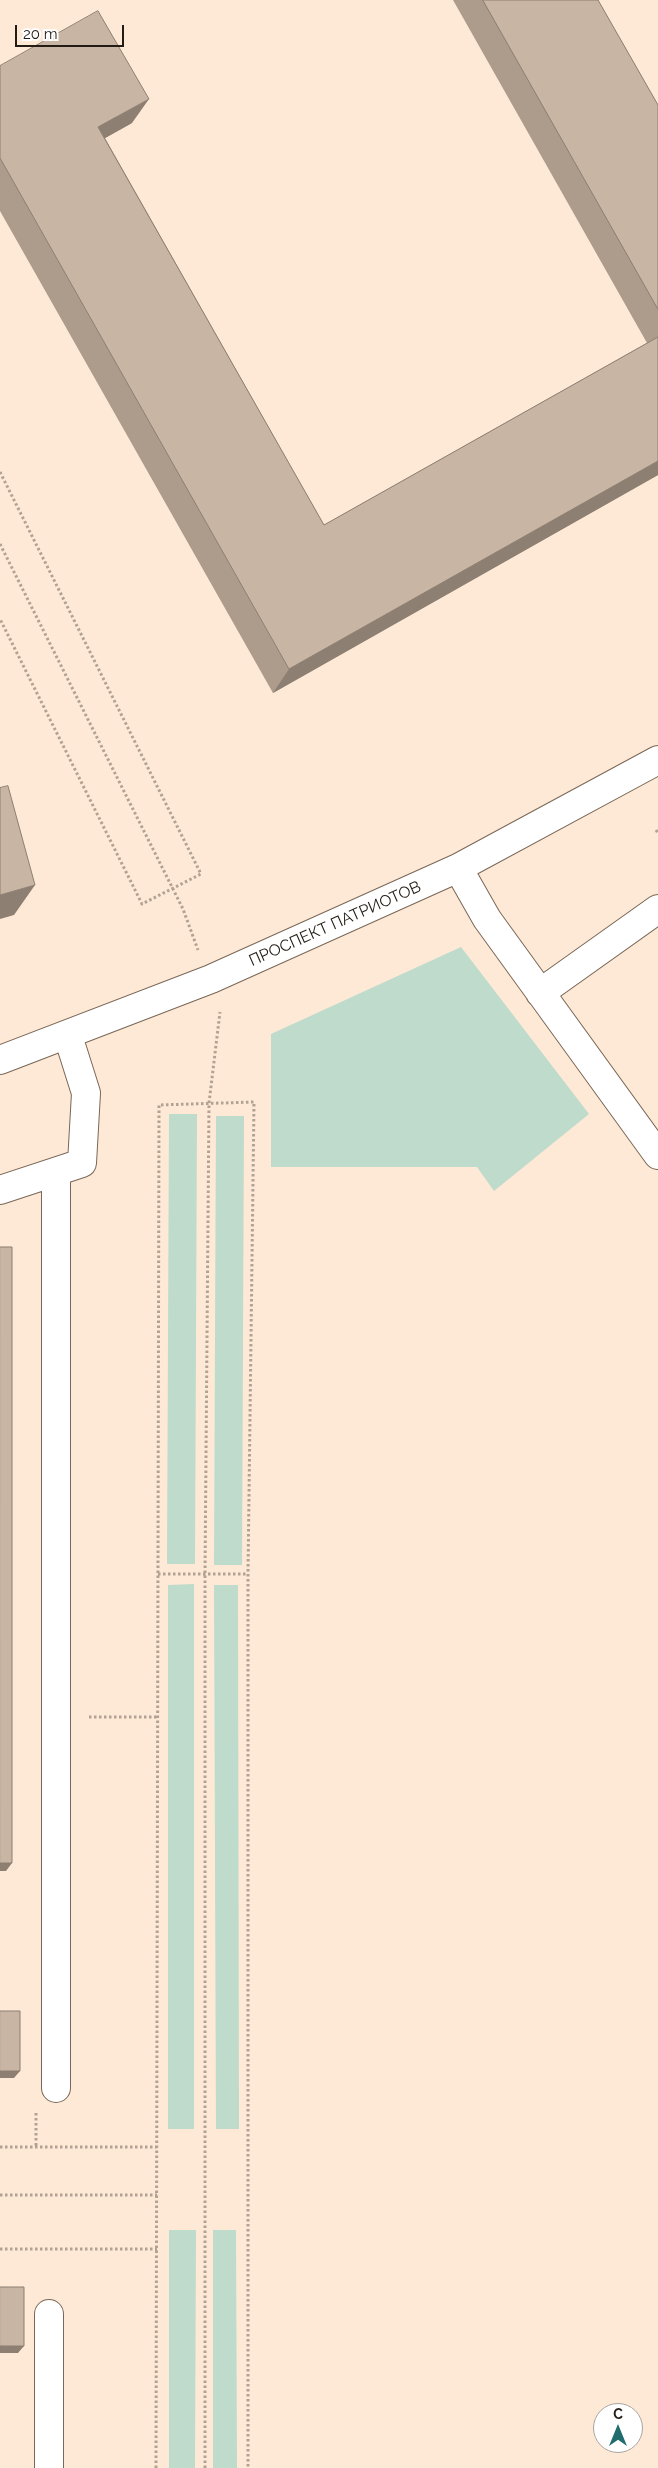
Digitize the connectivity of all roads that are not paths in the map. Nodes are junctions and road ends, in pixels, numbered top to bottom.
1 (658, 760) edge
2 (458, 868) junction
3 (658, 909) edge
4 (540, 993) junction
5 (68, 1036) junction
6 (0, 1060) edge
7 (658, 1155) edge
8 (56, 1172) junction
9 (0, 1190) edge
10 (56, 2088) dead end
11 (48, 2314) dead end
12 (49, 2468) edge

1 - 2 street, ПРОСПЕКТ ПАТРИОТОВ
2 - 4 street
2 - 5 street, ПРОСПЕКТ ПАТРИОТОВ
3 - 4 street
4 - 7 street
5 - 6 street, ПРОСПЕКТ ПАТРИОТОВ
5 - 8 street
8 - 9 street
8 - 10 street
11 - 12 street

